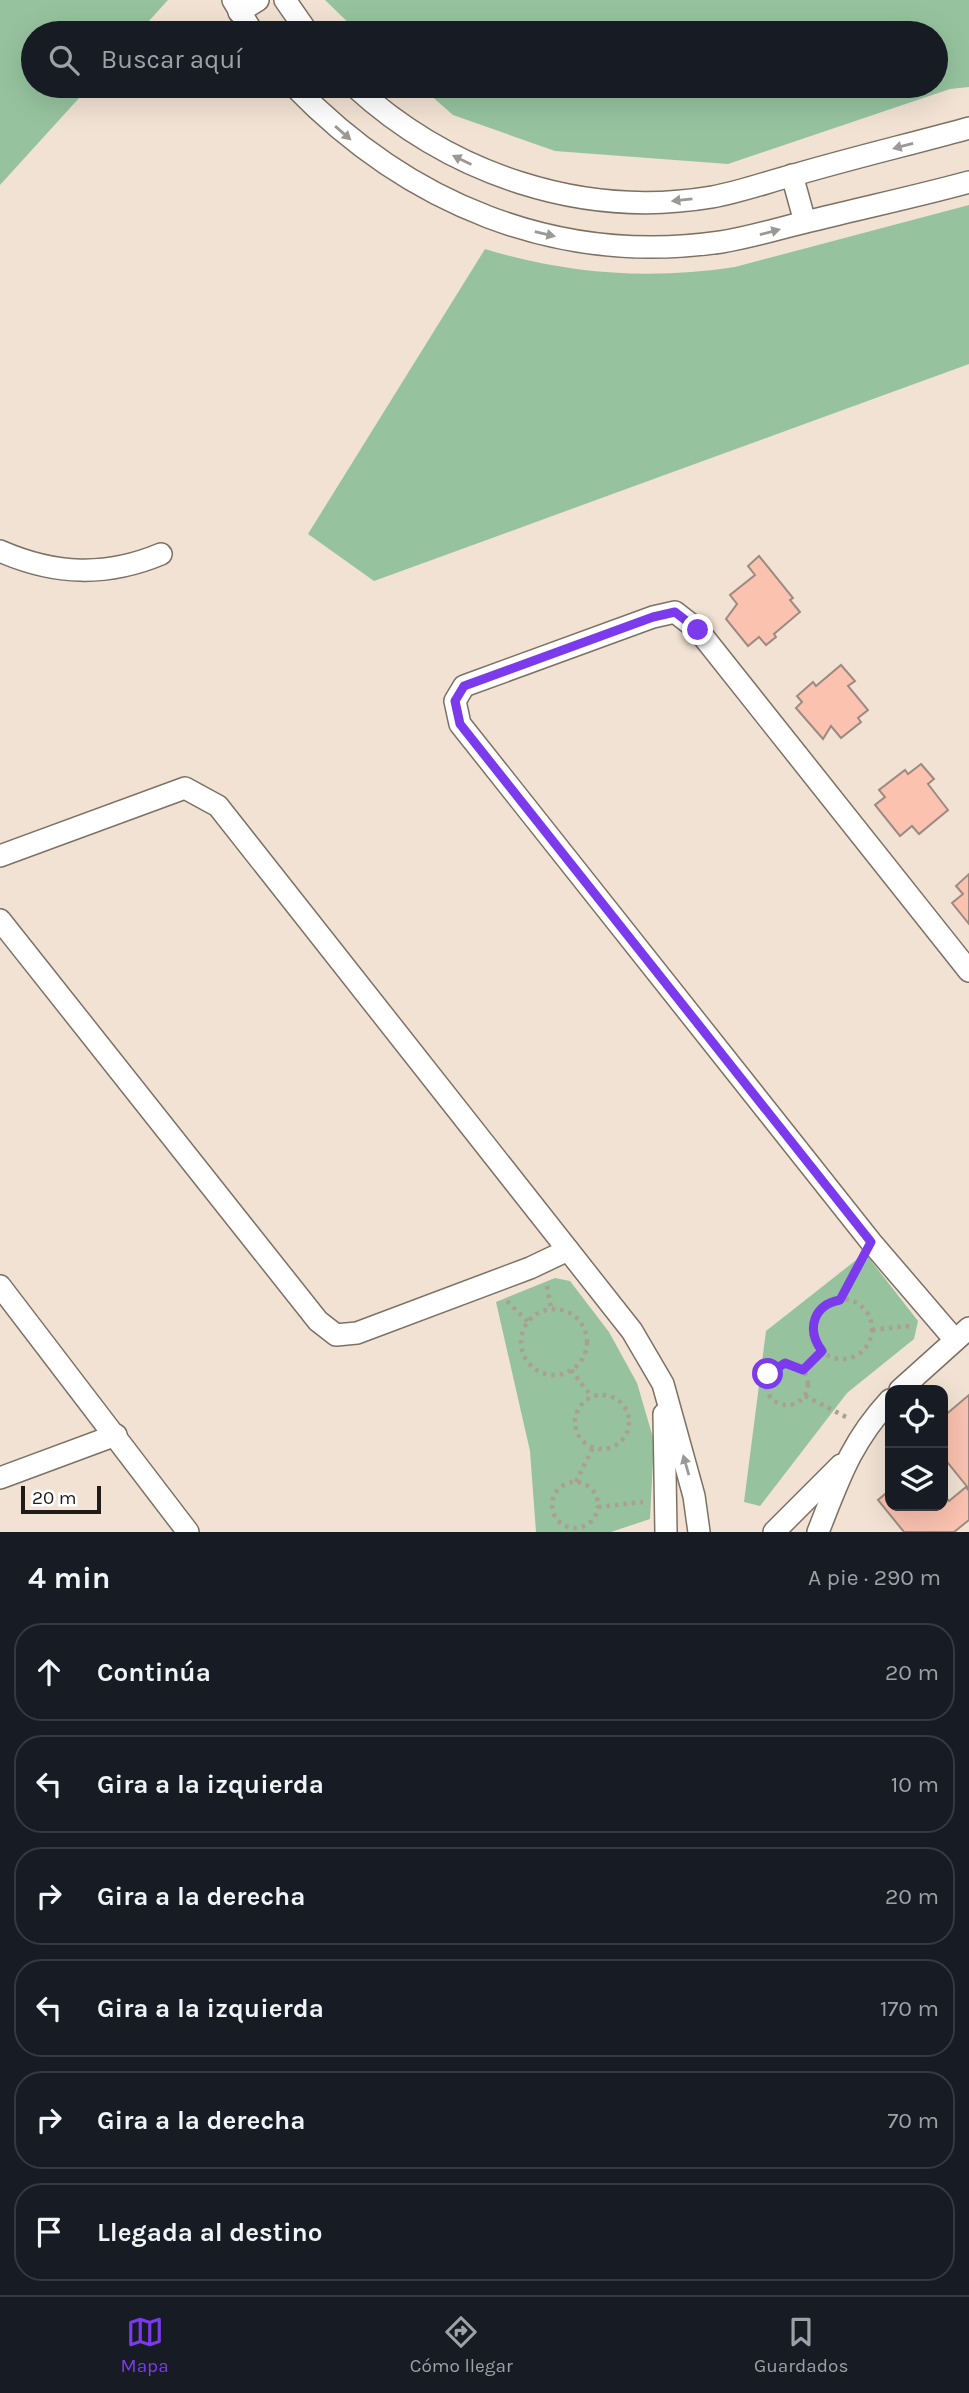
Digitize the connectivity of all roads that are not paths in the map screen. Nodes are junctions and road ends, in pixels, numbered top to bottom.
1 (258, 0) edge
2 (285, 0) edge
3 (236, 6) edge
4 (246, 21) edge
5 (300, 21) edge
6 (307, 98) edge
7 (368, 98) edge
8 (969, 128) edge
9 (792, 175) junction
10 (969, 182) edge
11 (806, 222) junction
12 (0, 551) edge
13 (161, 554) dead end
14 (0, 856) edge
15 (0, 920) edge
16 (969, 971) edge
17 (568, 1250) junction
18 (0, 1286) edge
19 (962, 1334) edge
20 (663, 1384) junction
21 (906, 1385) edge
22 (885, 1405) edge
23 (116, 1435) junction
24 (847, 1459) junction
25 (0, 1478) edge
26 (188, 1532) edge
27 (666, 1532) edge
28 (699, 1532) edge
29 (774, 1532) edge
30 (818, 1532) edge

1 - 3 street
2 - 5 street
3 - 4 street
6 -> 11 street
9 -> 7 street
8 -> 9 street
9 - 11 street
10 - 11 street
12 - 13 street
14 - 17 street
15 - 17 street
16 - 19 street
17 - 20 street
18 - 23 street
19 - 21 street
20 - 27 street
28 -> 20 street
22 - 24 street
23 - 25 street
23 - 26 street
24 - 29 street
24 - 30 street

